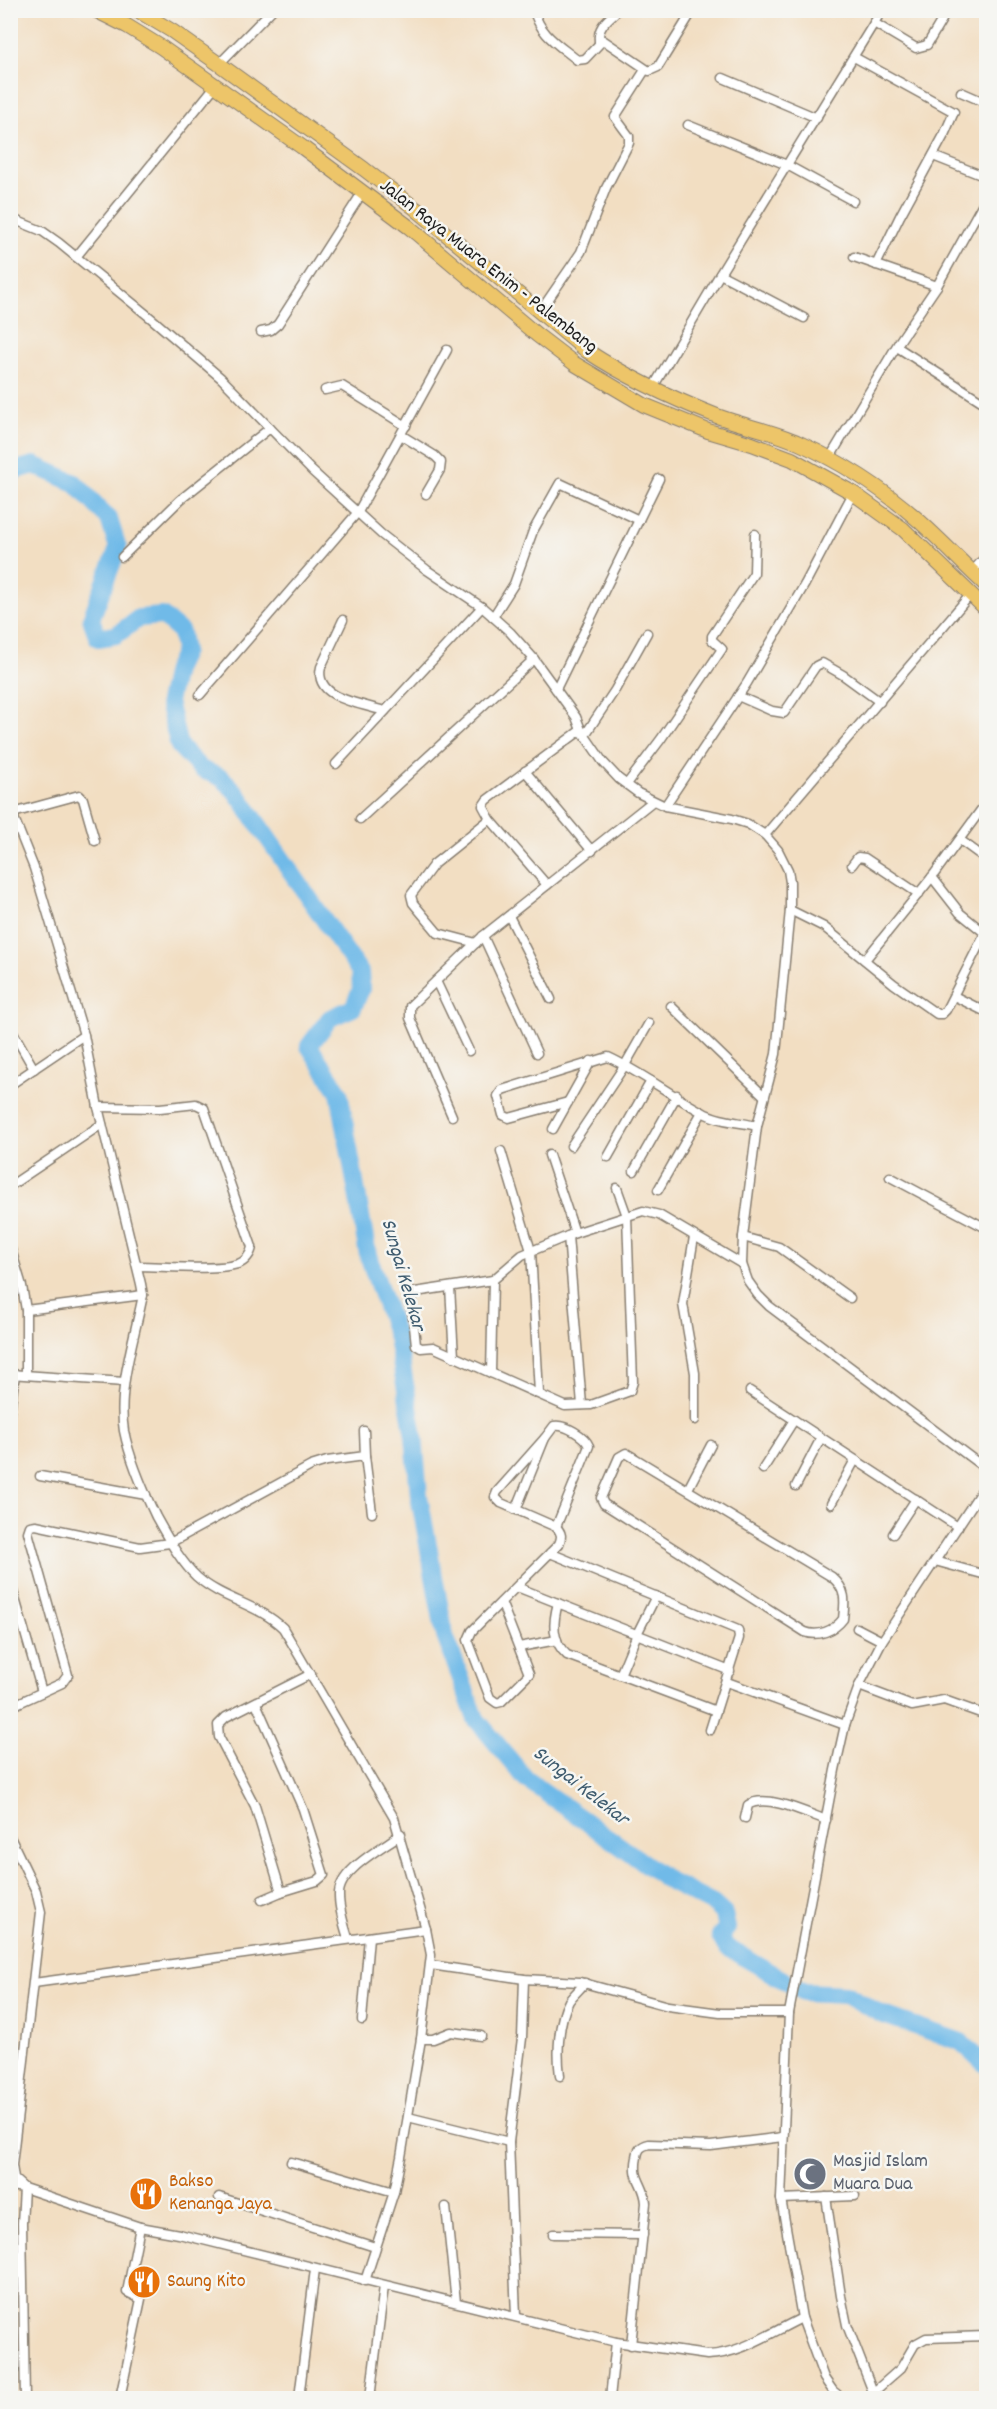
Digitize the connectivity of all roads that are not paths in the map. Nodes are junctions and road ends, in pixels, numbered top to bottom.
1 (95, 10) edge
2 (137, 10) edge
3 (272, 10) edge
4 (534, 10) edge
5 (618, 10) edge
6 (693, 10) edge
7 (882, 10) edge
8 (943, 18) dead end
9 (874, 23) junction
10 (599, 42) junction
11 (854, 57) junction
12 (219, 64) junction
13 (645, 70) junction
14 (723, 78) dead end
15 (216, 86) junction
16 (258, 92) junction
17 (961, 92) dead end
18 (987, 103) edge
19 (279, 107) junction
20 (249, 109) junction
21 (817, 118) junction
22 (268, 123) junction
23 (688, 125) dead end
24 (933, 156) junction
25 (787, 165) junction
26 (987, 177) edge
27 (362, 193) junction
28 (987, 198) edge
29 (853, 201) dead end
30 (10, 218) edge
31 (76, 257) junction
32 (854, 257) dead end
33 (876, 265) junction
34 (720, 274) junction
35 (937, 286) junction
36 (539, 313) junction
37 (804, 318) dead end
38 (261, 332) dead end
39 (897, 347) junction
40 (447, 350) dead end
41 (652, 389) junction
42 (325, 390) dead end
43 (987, 404) edge
44 (406, 426) junction
45 (270, 428) junction
46 (401, 435) junction
47 (829, 459) junction
48 (659, 479) dead end
49 (853, 493) junction
50 (426, 494) dead end
51 (358, 512) junction
52 (639, 520) junction
53 (755, 534) dead end
54 (987, 556) edge
55 (122, 557) dead end
56 (972, 572) junction
57 (987, 585) edge
58 (971, 594) junction
59 (482, 607) junction
60 (987, 609) edge
61 (493, 617) junction
62 (343, 620) dead end
63 (647, 633) dead end
64 (534, 659) junction
65 (556, 689) junction
66 (200, 695) dead end
67 (738, 696) junction
68 (880, 702) junction
69 (385, 711) junction
70 (583, 732) junction
71 (336, 764) dead end
72 (525, 771) junction
73 (627, 784) junction
74 (653, 801) junction
75 (987, 803) edge
76 (666, 806) junction
77 (12, 810) edge
78 (360, 819) dead end
79 (490, 819) junction
80 (765, 835) junction
81 (960, 840) junction
82 (95, 841) dead end
83 (592, 851) junction
84 (987, 859) edge
85 (852, 865) dead end
86 (932, 877) junction
87 (547, 885) junction
88 (919, 894) junction
89 (790, 910) junction
90 (509, 916) junction
91 (986, 934) edge
92 (483, 936) junction
93 (476, 943) junction
94 (865, 960) junction
95 (436, 981) junction
96 (954, 996) junction
97 (551, 999) dead end
98 (671, 1006) dead end
99 (987, 1012) edge
100 (649, 1023) dead end
101 (10, 1027) edge
102 (84, 1035) junction
103 (469, 1050) dead end
104 (537, 1053) dead end
105 (591, 1061) junction
106 (625, 1065) junction
107 (34, 1069) junction
108 (651, 1081) junction
109 (10, 1085) edge
110 (676, 1095) junction
111 (764, 1096) junction
112 (568, 1102) junction
113 (98, 1107) junction
114 (702, 1112) junction
115 (452, 1116) dead end
116 (102, 1124) junction
117 (757, 1126) junction
118 (553, 1129) dead end
119 (571, 1146) dead end
120 (501, 1151) dead end
121 (549, 1155) dead end
122 (608, 1157) dead end
123 (634, 1171) dead end
124 (890, 1177) dead end
125 (10, 1186) edge
126 (617, 1188) dead end
127 (658, 1190) dead end
128 (627, 1216) junction
129 (987, 1227) edge
130 (571, 1235) junction
131 (694, 1237) junction
132 (743, 1237) junction
133 (10, 1246) edge
134 (531, 1251) junction
135 (742, 1264) junction
136 (138, 1266) junction
137 (493, 1280) junction
138 (450, 1287) junction
139 (143, 1295) junction
140 (850, 1298) dead end
141 (26, 1310) junction
142 (454, 1357) junction
143 (491, 1373) junction
144 (13, 1374) edge
145 (26, 1374) junction
146 (124, 1382) junction
147 (750, 1391) dead end
148 (539, 1393) junction
149 (582, 1405) junction
150 (10, 1411) edge
151 (695, 1420) dead end
152 (794, 1420) junction
153 (364, 1431) dead end
154 (545, 1438) junction
155 (821, 1438) junction
156 (711, 1445) dead end
157 (365, 1456) junction
158 (855, 1460) junction
159 (987, 1468) edge
160 (763, 1469) dead end
161 (40, 1476) dead end
162 (987, 1484) edge
163 (796, 1486) dead end
164 (688, 1489) junction
165 (146, 1495) junction
166 (916, 1499) junction
167 (831, 1504) dead end
168 (516, 1510) junction
169 (372, 1513) dead end
170 (556, 1527) junction
171 (958, 1527) junction
172 (893, 1534) dead end
173 (170, 1543) junction
174 (550, 1553) junction
175 (935, 1562) junction
176 (987, 1575) edge
177 (10, 1581) edge
178 (517, 1587) junction
179 (656, 1596) junction
180 (501, 1602) junction
181 (558, 1604) junction
182 (850, 1623) junction
183 (637, 1634) junction
184 (557, 1640) junction
185 (882, 1641) junction
186 (519, 1647) junction
187 (730, 1671) junction
188 (310, 1674) junction
189 (620, 1675) junction
190 (727, 1682) junction
191 (859, 1686) junction
192 (42, 1692) junction
193 (256, 1703) junction
194 (10, 1707) edge
195 (716, 1711) junction
196 (987, 1715) edge
197 (845, 1725) junction
198 (710, 1730) dead end
199 (745, 1818) dead end
200 (826, 1820) junction
201 (400, 1834) junction
202 (10, 1837) edge
203 (281, 1892) junction
204 (262, 1899) dead end
205 (426, 1929) junction
206 (369, 1937) junction
207 (348, 1938) junction
208 (431, 1965) junction
209 (524, 1979) junction
210 (34, 1983) junction
211 (585, 1983) junction
212 (789, 2009) junction
213 (362, 2020) dead end
214 (481, 2036) dead end
215 (421, 2039) junction
216 (560, 2076) dead end
217 (408, 2117) junction
218 (783, 2137) junction
219 (509, 2142) junction
220 (291, 2162) dead end
221 (10, 2186) edge
222 (24, 2188) junction
223 (394, 2192) junction
224 (855, 2196) dead end
225 (219, 2197) dead end
226 (826, 2197) junction
227 (781, 2199) junction
228 (446, 2207) dead end
229 (140, 2227) junction
230 (553, 2234) dead end
231 (643, 2235) junction
232 (375, 2247) junction
233 (315, 2269) junction
234 (365, 2281) junction
235 (384, 2286) junction
236 (456, 2302) junction
237 (516, 2316) junction
238 (802, 2318) junction
239 (987, 2336) edge
240 (616, 2342) junction
241 (632, 2345) junction
242 (870, 2395) edge
243 (24, 2398) edge
244 (120, 2398) edge
245 (299, 2398) edge
246 (370, 2398) edge
247 (610, 2398) edge
248 (842, 2398) edge

1 - 15 main road, Jalan Raya Muara Enim - Palembang
2 - 12 main road, Jalan Raya Muara Enim - Palembang
3 - 12 street
4 - 10 street
5 - 10 street
6 - 13 street
7 - 9 street
8 - 9 street
9 - 11 street
10 - 13 street
11 - 21 street
11 - 24 street
12 - 16 main road, Jalan Raya Muara Enim - Palembang
13 - 36 street
14 - 21 street
15 - 20 main road, Jalan Raya Muara Enim - Palembang
15 - 31 street
16 - 19 main road, Jalan Raya Muara Enim - Palembang
16 - 20 main road
17 - 18 street
19 - 22 main road
19 - 36 main road, Jalan Raya Muara Enim - Palembang
20 - 22 main road, Jalan Raya Muara Enim - Palembang
21 - 25 street
22 - 27 main road, Jalan Raya Muara Enim - Palembang
23 - 25 street
24 - 26 street
24 - 33 street
25 - 29 street
25 - 34 street
27 - 38 street
27 - 49 main road, Jalan Raya Muara Enim - Palembang
28 - 35 street
30 - 31 street
31 - 45 street
32 - 33 street
33 - 35 street
34 - 37 street
34 - 41 street
35 - 39 street
36 - 41 main road, Jalan Raya Muara Enim - Palembang
39 - 43 street
39 - 47 street
40 - 44 street
41 - 47 main road, Jalan Raya Muara Enim - Palembang
42 - 44 street
44 - 46 street
45 - 51 street
45 - 55 street
46 - 50 street
46 - 51 street
47 - 56 main road, Jalan Raya Muara Enim - Palembang
48 - 52 street
49 - 58 main road, Jalan Raya Muara Enim - Palembang
49 - 67 street
51 - 59 street
51 - 66 street
52 - 61 street
52 - 65 street
53 - 73 street
54 - 56 street
56 - 57 main road, Jalan Raya Muara Enim - Palembang
58 - 60 main road, Jalan Raya Muara Enim - Palembang
58 - 68 street
59 - 61 street
59 - 69 street
61 - 64 street
62 - 69 street
63 - 70 street
64 - 65 street
64 - 78 street
65 - 70 street
67 - 68 street
67 - 76 street
68 - 80 street
69 - 71 street
70 - 72 street
70 - 73 street
72 - 79 street
72 - 83 street
73 - 74 street
74 - 76 street
74 - 83 street
75 - 81 street
76 - 80 street
77 - 82 street
77 - 102 street
79 - 87 street
79 - 93 street
80 - 89 street
81 - 84 street
81 - 86 street
83 - 87 street
85 - 88 street
86 - 88 street
86 - 91 street
87 - 90 street
88 - 94 street
89 - 94 street
89 - 111 street
90 - 92 street
90 - 97 street
91 - 96 street
92 - 93 street
92 - 104 street
93 - 95 street
94 - 96 street
95 - 103 street
95 - 115 street
96 - 99 street
98 - 111 street
100 - 106 street
101 - 107 street
102 - 107 street
102 - 113 street
105 - 106 street
105 - 112 street
105 - 112 street
106 - 108 street
106 - 119 street
107 - 109 street
108 - 110 street
108 - 122 street
110 - 114 street
110 - 123 street
111 - 117 street
112 - 118 street
113 - 116 street
113 - 136 street
114 - 117 street
114 - 127 street
116 - 125 street
116 - 136 street
117 - 132 street
120 - 134 street
121 - 130 street
124 - 129 street
126 - 128 street
128 - 130 street
128 - 131 street
128 - 149 street
130 - 134 street
130 - 149 street
131 - 135 street
131 - 151 street
132 - 135 street
132 - 140 street
133 - 141 street
134 - 137 street
134 - 148 street
135 - 159 street
136 - 139 street
137 - 138 street
137 - 143 street
138 - 142 street
138 - 142 street
139 - 141 street
139 - 146 street
141 - 145 street
142 - 143 street
143 - 148 street
144 - 145 street
144 - 150 street
145 - 146 street
146 - 165 street
147 - 152 street
148 - 149 street
152 - 155 street
152 - 160 street
153 - 157 street
154 - 168 street
154 - 168 street
154 - 170 street
155 - 158 street
155 - 163 street
156 - 164 street
157 - 169 street
157 - 173 street
158 - 166 street
158 - 167 street
161 - 165 street
162 - 171 street
164 - 182 street
164 - 182 street
165 - 173 street
166 - 171 street
166 - 172 street
168 - 170 street
170 - 174 street
171 - 175 street
173 - 188 street
173 - 192 street
174 - 178 street
174 - 179 street
175 - 176 street
175 - 185 street
177 - 192 street
178 - 180 street
178 - 181 street
179 - 183 street
179 - 187 street
180 - 186 street
180 - 186 street
181 - 183 street
181 - 184 street
182 - 185 street
183 - 187 street
183 - 189 street
184 - 186 street
184 - 189 street
185 - 191 street
187 - 190 street
188 - 193 street
188 - 201 street
189 - 195 street
190 - 195 street
190 - 197 street
191 - 196 street
191 - 197 street
192 - 194 street
193 - 203 street
193 - 203 street
195 - 198 street
197 - 200 street
199 - 200 street
200 - 212 street
201 - 205 street
201 - 207 street
202 - 210 street
203 - 204 street
205 - 206 street
205 - 208 street
206 - 207 street
206 - 213 street
207 - 210 street
208 - 209 street
208 - 215 street
209 - 211 street
209 - 219 street
210 - 222 street
211 - 212 street
211 - 216 street
212 - 218 street
214 - 215 street
215 - 217 street
217 - 219 street
217 - 223 street
218 - 227 street
218 - 231 street
219 - 237 street
220 - 223 street
221 - 222 street
222 - 229 street
222 - 243 street
223 - 232 street
224 - 226 street
225 - 232 street
226 - 227 street
226 - 242 street
227 - 238 street
228 - 236 street
229 - 233 street
229 - 244 street
230 - 231 street
231 - 241 street
232 - 234 street
233 - 234 street
233 - 245 street
234 - 235 street
235 - 236 street
235 - 246 street
236 - 237 street
237 - 240 street
238 - 241 street
238 - 248 street
239 - 242 street
240 - 241 street
240 - 247 street

